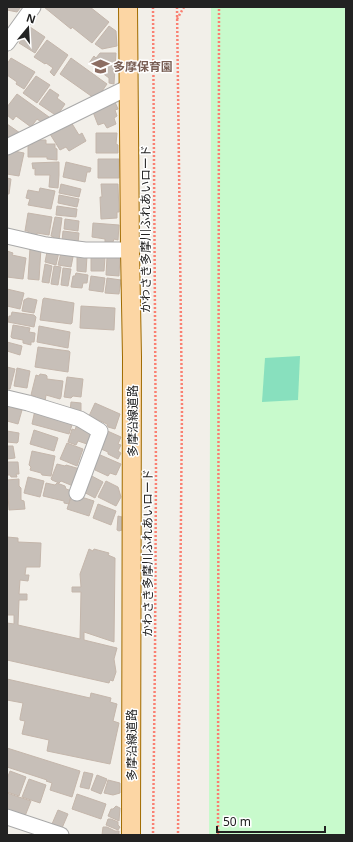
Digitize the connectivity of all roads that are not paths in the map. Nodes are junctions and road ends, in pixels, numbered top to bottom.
1 (33, 7) edge
2 (128, 7) edge
3 (14, 24) edge
4 (7, 43) edge
5 (129, 87) junction
6 (7, 147) edge
7 (7, 236) edge
8 (130, 250) junction
9 (7, 398) edge
10 (77, 493) dead end
11 (7, 817) edge
12 (61, 835) edge
13 (130, 835) edge

1 - 3 street
2 - 5 main road, 多摩沿線道路
3 - 4 street
5 - 6 street
5 - 8 main road, 多摩沿線道路
7 - 8 street
8 - 13 main road, 多摩沿線道路
9 - 10 street
11 - 12 street

